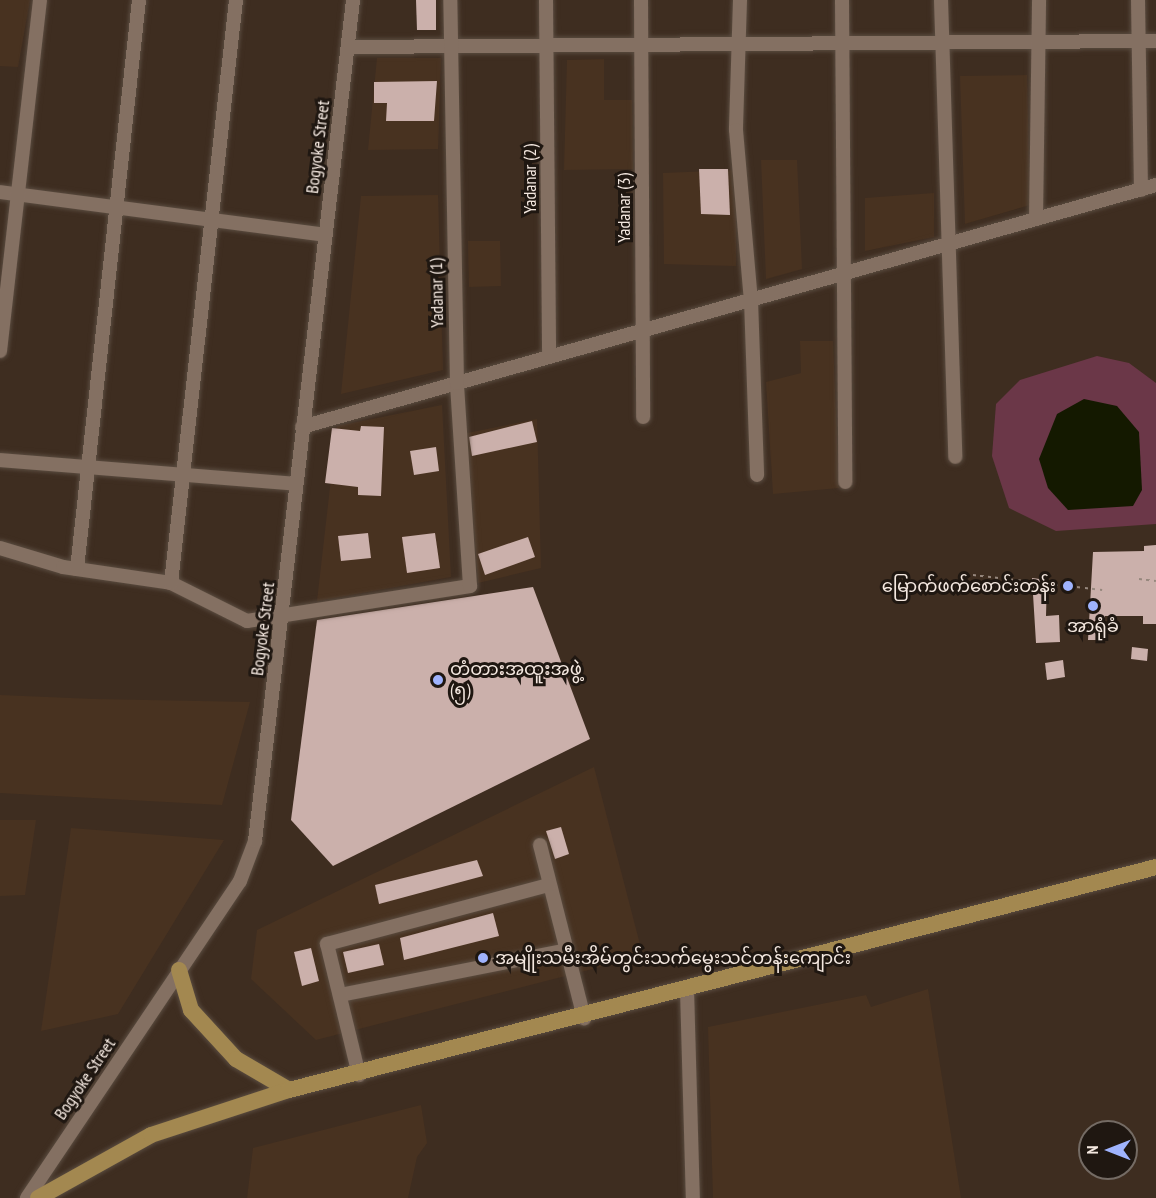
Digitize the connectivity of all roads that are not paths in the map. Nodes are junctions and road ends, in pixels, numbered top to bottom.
1 (40, 0) edge
2 (139, 0) edge
3 (237, 0) edge
4 (353, 0) edge
5 (450, 0) edge
6 (546, 0) edge
7 (641, 0) edge
8 (740, 0) edge
9 (842, 0) edge
10 (940, 0) edge
11 (1039, 0) edge
12 (1138, 0) edge
13 (1138, 41) junction
14 (1156, 41) edge
15 (940, 42) junction
16 (1039, 42) junction
17 (843, 43) junction
18 (740, 44) junction
19 (547, 45) junction
20 (641, 45) junction
21 (449, 46) junction
22 (348, 47) junction
23 (1156, 185) edge
24 (1141, 190) junction
25 (7, 192) edge
26 (112, 209) junction
27 (213, 218) junction
28 (1036, 219) junction
29 (325, 235) junction
30 (946, 245) junction
31 (844, 274) junction
32 (751, 300) junction
33 (643, 331) junction
34 (0, 351) edge
35 (549, 357) junction
36 (457, 382) junction
37 (643, 417) dead end
38 (302, 427) junction
39 (955, 458) dead end
40 (0, 460) edge
41 (87, 466) junction
42 (183, 475) junction
43 (757, 475) dead end
44 (845, 482) dead end
45 (296, 484) junction
46 (0, 548) edge
47 (77, 569) junction
48 (171, 583) junction
49 (283, 616) junction
50 (540, 845) dead end
51 (1156, 867) edge
52 (549, 885) junction
53 (567, 950) junction
54 (179, 970) junction
55 (687, 988) junction
56 (340, 995) junction
57 (584, 1018) junction
58 (359, 1075) junction
59 (289, 1090) junction
60 (27, 1198) edge
61 (38, 1198) edge
62 (693, 1198) edge

1 - 25 street
2 - 26 street
3 - 27 street
4 - 22 street, Bogyoke Street
5 - 21 street, Yadanar (1)
6 - 19 street, Yadanar (2)
7 - 20 street, Yadanar (3)
8 - 18 street
9 - 17 street
10 - 15 street
11 - 16 street
12 - 13 street
13 - 14 street
13 - 16 street
13 - 24 street
15 - 16 street
15 - 17 street
15 - 30 street
16 - 28 street
17 - 18 street
17 - 31 street
18 - 20 street
18 - 32 street
19 - 20 street
19 - 21 street
19 - 35 street, Yadanar (2)
20 - 33 street, Yadanar (3)
21 - 22 street
21 - 36 street, Yadanar (1)
22 - 29 street, Bogyoke Street
23 - 24 street
24 - 28 street
25 - 26 street
25 - 34 street
26 - 27 street
26 - 41 street
27 - 29 street
27 - 42 street
28 - 30 street
29 - 38 street, Bogyoke Street
30 - 31 street
30 - 39 street
31 - 32 street
31 - 44 street
32 - 33 street
32 - 43 street
33 - 35 street
33 - 37 street, Yadanar (3)
35 - 36 street
36 - 38 street
36 - 49 street, Yadanar (1)
38 - 45 street, Bogyoke Street
40 - 41 street
41 - 42 street
41 - 47 street
42 - 45 street
42 - 48 street
45 - 49 street, Bogyoke Street
46 - 47 street
47 - 48 street
48 - 49 street
49 - 54 street, Bogyoke Street
50 - 52 street
51 - 55 main road
52 - 53 street
52 - 56 street
53 - 56 street
53 - 57 street
54 - 59 main road
54 - 60 street, Bogyoke Street
55 - 57 main road
55 - 62 street
56 - 58 street
57 - 58 main road
58 - 59 main road
59 - 61 main road

